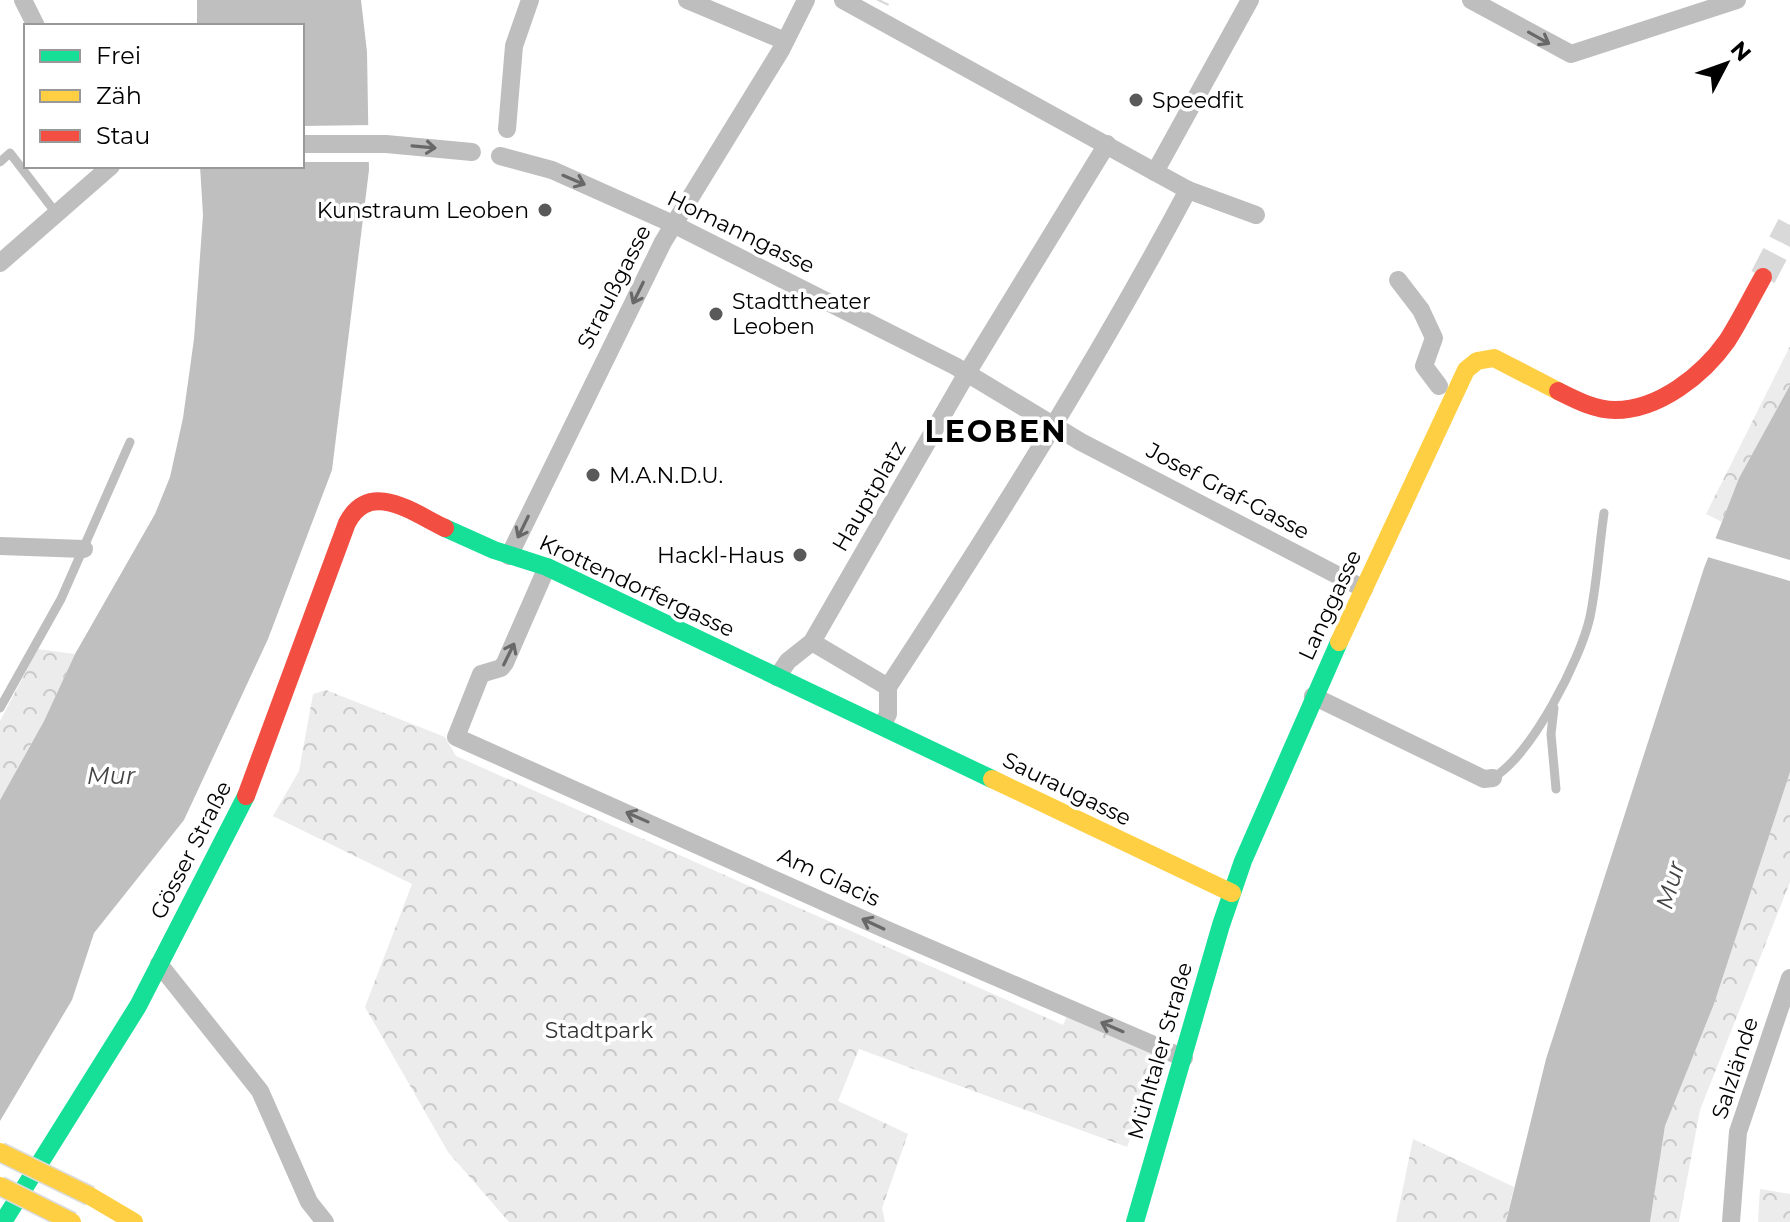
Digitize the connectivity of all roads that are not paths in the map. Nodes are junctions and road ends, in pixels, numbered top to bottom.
1 (23, 0) edge
2 (530, 0) edge
3 (687, 0) edge
4 (806, 0) edge
5 (843, 0) edge
6 (1250, 0) edge
7 (1471, 0) edge
8 (1737, 0) edge
9 (35, 24) edge
10 (783, 45) junction
11 (507, 129) dead end
12 (1104, 142) junction
13 (304, 144) edge
14 (472, 152) dead end
15 (500, 156) dead end
16 (0, 162) edge
17 (107, 168) edge
18 (1155, 172) junction
19 (1188, 190) junction
20 (56, 213) junction
21 (1256, 215) dead end
22 (673, 224) junction
23 (0, 263) edge
24 (1763, 277) tunnel mouth
25 (1398, 280) dead end
26 (961, 370) junction
27 (1439, 386) dead end
28 (1062, 430) junction
29 (130, 442) dead end
30 (389, 502) joint
31 (1604, 513) dead end
32 (0, 546) edge
33 (84, 549) junction
34 (509, 556) junction
35 (547, 567) junction
36 (1364, 589) junction
37 (812, 642) junction
38 (777, 677) junction
39 (888, 687) junction
40 (1313, 696) junction
41 (1556, 696) junction
42 (0, 708) edge
43 (882, 726) junction
44 (1493, 778) joint
45 (1556, 789) dead end
46 (1232, 893) junction
47 (159, 964) junction
48 (1790, 978) edge
49 (1184, 1058) junction
50 (0, 1152) edge
51 (0, 1186) edge
52 (3, 1222) edge
53 (72, 1222) edge
54 (134, 1222) edge
55 (325, 1222) edge
56 (1135, 1222) edge
57 (1731, 1222) edge

1 - 9 street
2 - 11 street
3 - 10 street
4 - 10 street, Straußgasse
5 - 12 street
6 - 18 street
7 -> 8 street
10 - 22 street, Straußgasse
12 - 18 street
12 - 26 street, Hauptplatz
13 -> 14 street
15 -> 22 street, Homanngasse
16 - 20 lane
17 - 20 street
18 - 19 street
19 - 21 street
19 - 28 street
20 - 23 street
22 - 26 street, Homanngasse
22 -> 34 street, Straußgasse
24 - 36 street, Langgasse
25 - 27 street
26 - 28 street
26 - 37 street, Hauptplatz
28 - 36 street, Josef Graf-Gasse
28 - 39 street
29 - 33 lane
30 - 34 street, Krottendorfergasse
30 - 47 street, Gösser Straße
31 - 41 lane
32 - 33 street
33 - 42 lane
34 - 35 street, Krottendorfergasse
35 - 38 street, Krottendorfergasse
49 -> 35 street, Am Glacis
36 - 40 street, Langgasse
37 - 38 street, Hauptplatz
37 - 39 street
38 - 43 street
39 - 43 street
40 - 44 street
40 - 46 street, Langgasse
41 - 44 lane
41 - 45 lane
43 - 46 street, Sauraugasse
46 - 49 street, Mühltaler Straße
47 - 52 street, Gösser Straße
47 - 55 street
48 - 57 street, Salzlände
49 - 56 street, Mühltaler Straße
50 - 54 street, bridge
51 - 53 street, bridge

